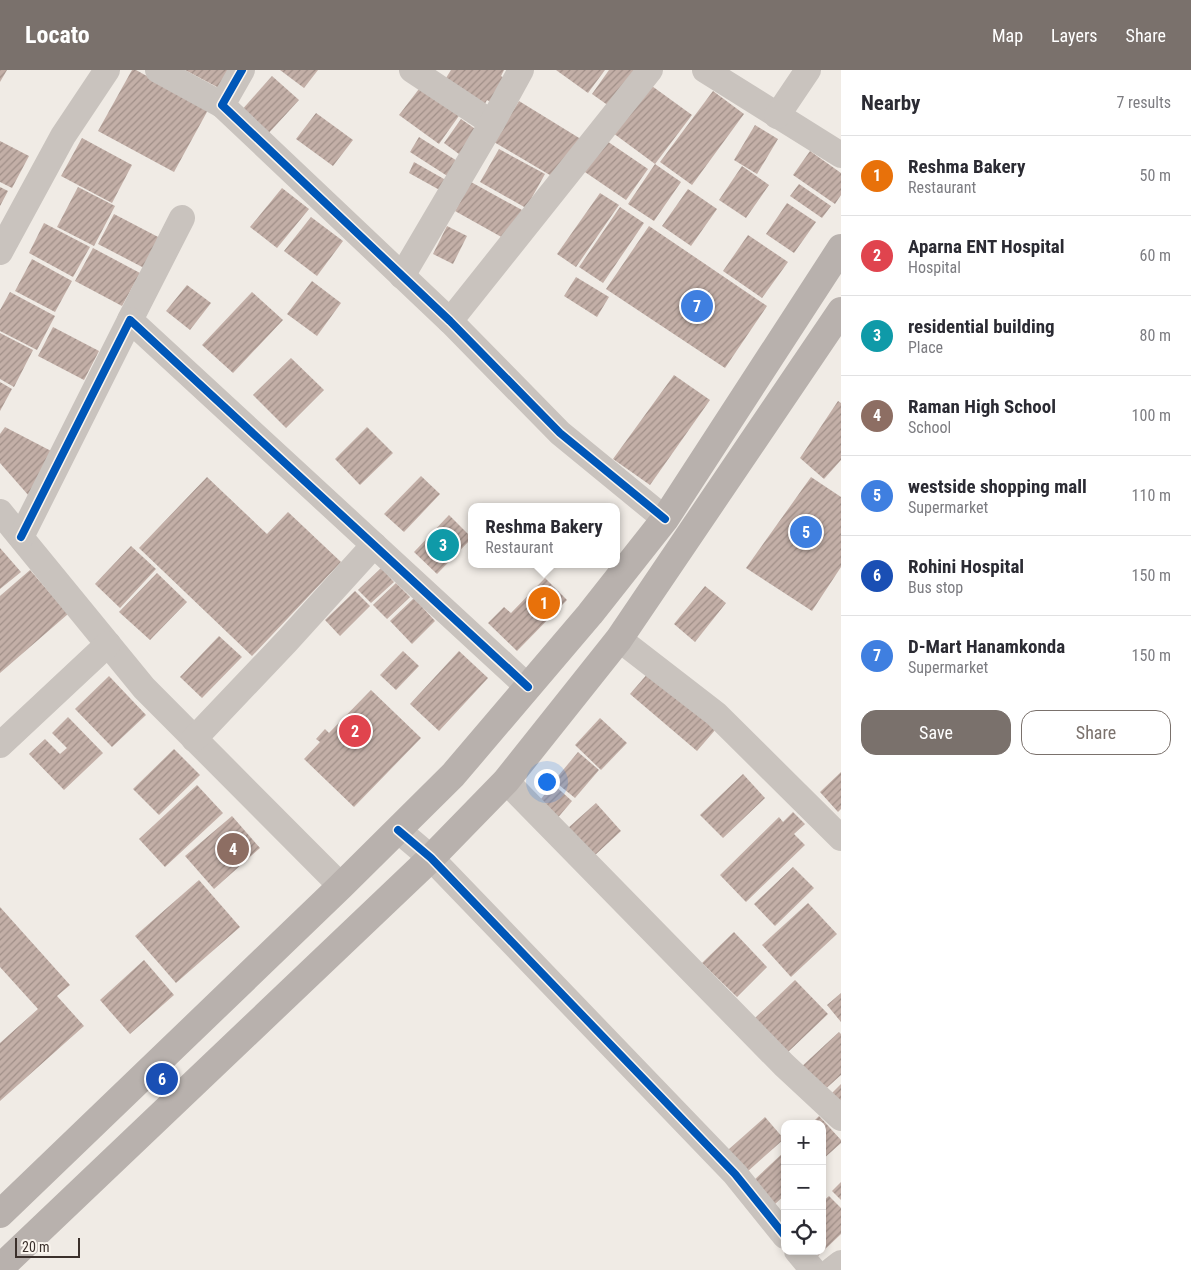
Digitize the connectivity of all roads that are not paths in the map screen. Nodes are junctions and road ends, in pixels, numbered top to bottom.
1 (107, 70) edge
2 (158, 70) edge
3 (242, 70) edge
4 (412, 70) edge
5 (521, 70) edge
6 (650, 70) edge
7 (705, 70) edge
8 (808, 70) edge
9 (222, 105) junction
10 (777, 116) junction
11 (492, 123) junction
12 (841, 155) edge
13 (182, 218) dead end
14 (841, 248) edge
15 (0, 252) edge
16 (402, 276) junction
17 (841, 311) edge
18 (130, 320) junction
19 (450, 321) junction
20 (0, 512) edge
21 (665, 519) junction
22 (21, 537) junction
23 (374, 546) junction
24 (619, 638) junction
25 (108, 644) junction
26 (528, 687) junction
27 (194, 738) junction
28 (0, 745) edge
29 (506, 781) junction
30 (398, 830) junction
31 (841, 838) edge
32 (431, 858) junction
33 (341, 886) junction
34 (841, 1118) edge
35 (0, 1214) edge
36 (781, 1231) edge
37 (801, 1255) edge
38 (841, 1263) edge
39 (0, 1268) edge
40 (813, 1270) edge
41 (832, 1270) edge

1 - 15 street
2 - 9 street
3 - 9 street
4 - 11 street
5 - 11 street
6 - 19 street
7 - 10 street
8 - 10 street
9 - 16 street
10 - 12 street
11 - 16 street
13 - 18 street
14 - 21 main road
16 - 19 street
17 - 24 main road
18 - 22 street
18 - 23 street
19 - 21 street
20 - 22 street
21 - 26 main road
22 - 25 street
23 - 26 street
23 - 27 street
24 - 29 main road
24 - 31 street
25 - 27 street
25 - 28 street
26 - 30 main road
27 - 33 street
29 - 32 main road
29 - 34 street
30 - 32 street
30 - 33 main road
32 - 36 street
32 - 39 main road
33 - 35 main road
37 - 40 street
38 - 41 street

